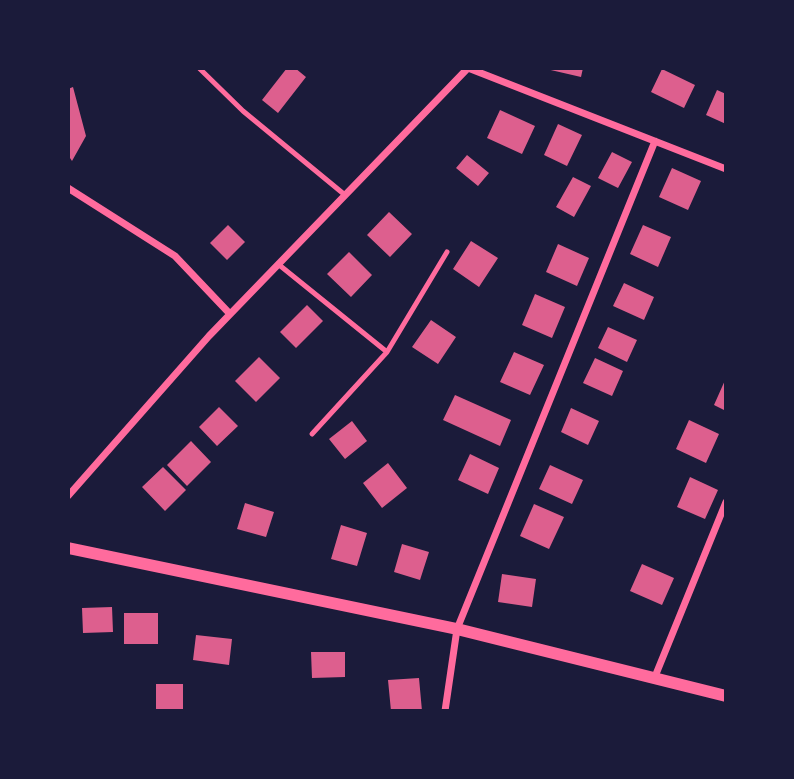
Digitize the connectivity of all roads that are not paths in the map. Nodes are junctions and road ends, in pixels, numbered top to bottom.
1 (199, 68) edge
2 (468, 68) edge
3 (655, 141) junction
4 (726, 169) edge
5 (68, 188) edge
6 (345, 195) junction
7 (447, 252) dead end
8 (278, 264) junction
9 (230, 314) junction
10 (387, 352) junction
11 (312, 434) dead end
12 (68, 496) edge
13 (726, 502) edge
14 (68, 548) edge
15 (457, 629) junction
16 (654, 679) junction
17 (726, 696) edge
18 (445, 711) edge

1 - 6 lane
2 - 3 street
2 - 6 street
3 - 4 street
3 - 15 street
5 - 9 street
6 - 8 street
7 - 10 lane
8 - 9 street
8 - 10 lane
9 - 12 street
10 - 11 lane
13 - 16 street
14 - 15 street
15 - 16 street
15 - 18 street
16 - 17 street

